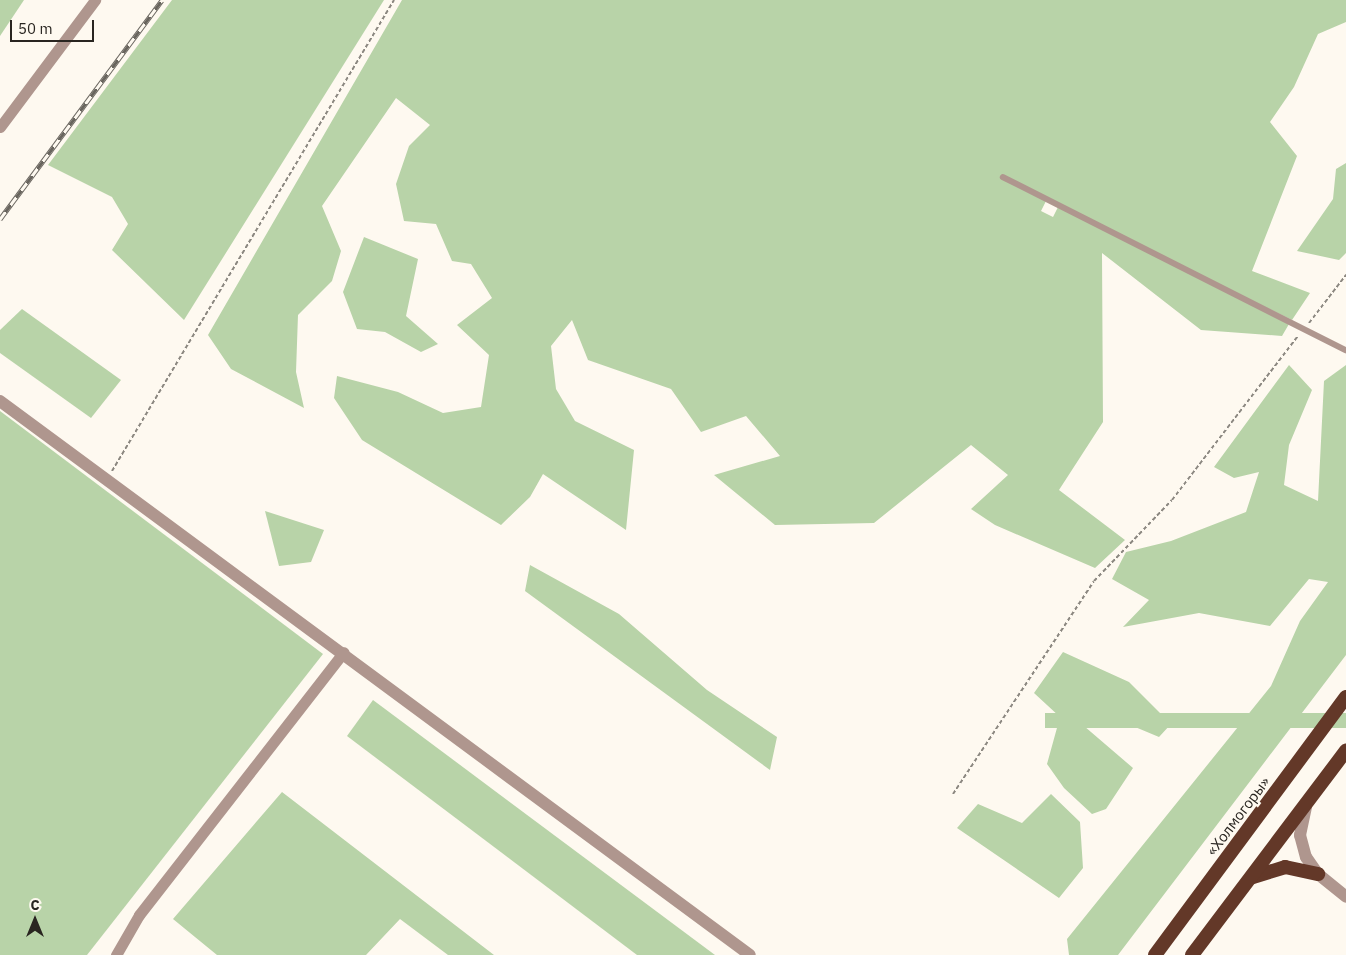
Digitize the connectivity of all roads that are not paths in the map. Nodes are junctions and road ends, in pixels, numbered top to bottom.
1 (95, 0) edge
2 (0, 127) edge
3 (1003, 177) dead end
4 (1346, 350) edge
5 (0, 401) edge
6 (344, 652) junction
7 (1346, 697) edge
8 (1346, 751) edge
9 (1309, 800) junction
10 (1318, 874) junction
11 (1250, 879) junction
12 (1346, 897) edge
13 (116, 955) edge
14 (750, 955) edge
15 (1155, 955) edge
16 (1192, 955) edge

1 - 2 street
3 - 4 lane
5 - 6 street
6 - 13 street
6 - 14 street
7 - 15 highway, «Холмогоры»
8 - 9 highway
9 - 10 street
9 - 11 highway
10 - 11 highway
10 - 12 street
11 - 16 highway

